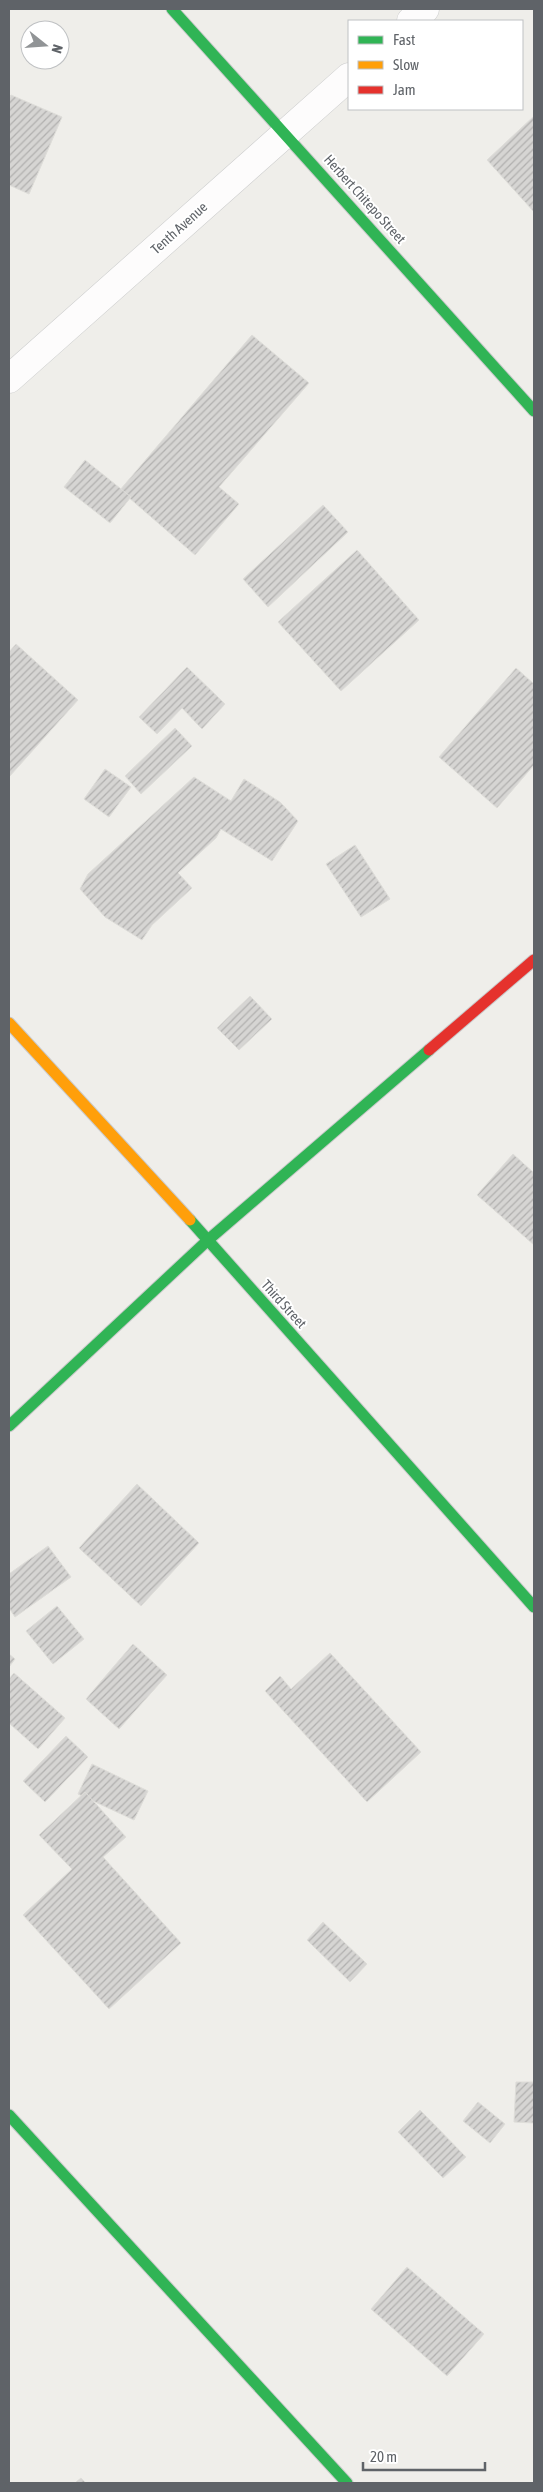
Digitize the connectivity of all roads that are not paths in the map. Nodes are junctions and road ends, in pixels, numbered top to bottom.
1 (172, 9) edge
2 (425, 9) edge
3 (412, 20) edge
4 (348, 78) edge
5 (286, 134) junction
6 (9, 379) edge
7 (534, 411) edge
8 (534, 960) edge
9 (9, 1024) edge
10 (208, 1240) junction
11 (9, 1426) edge
12 (534, 1607) edge
13 (9, 2115) edge
14 (347, 2483) edge

1 - 5 street, Herbert Chitepo Street
2 - 3 street
4 - 5 street, Tenth Avenue
5 - 6 street, Tenth Avenue
5 - 7 street, Herbert Chitepo Street
8 - 10 street
9 - 10 street, Third Street
10 - 11 street
10 - 12 street, Third Street
13 - 14 street

